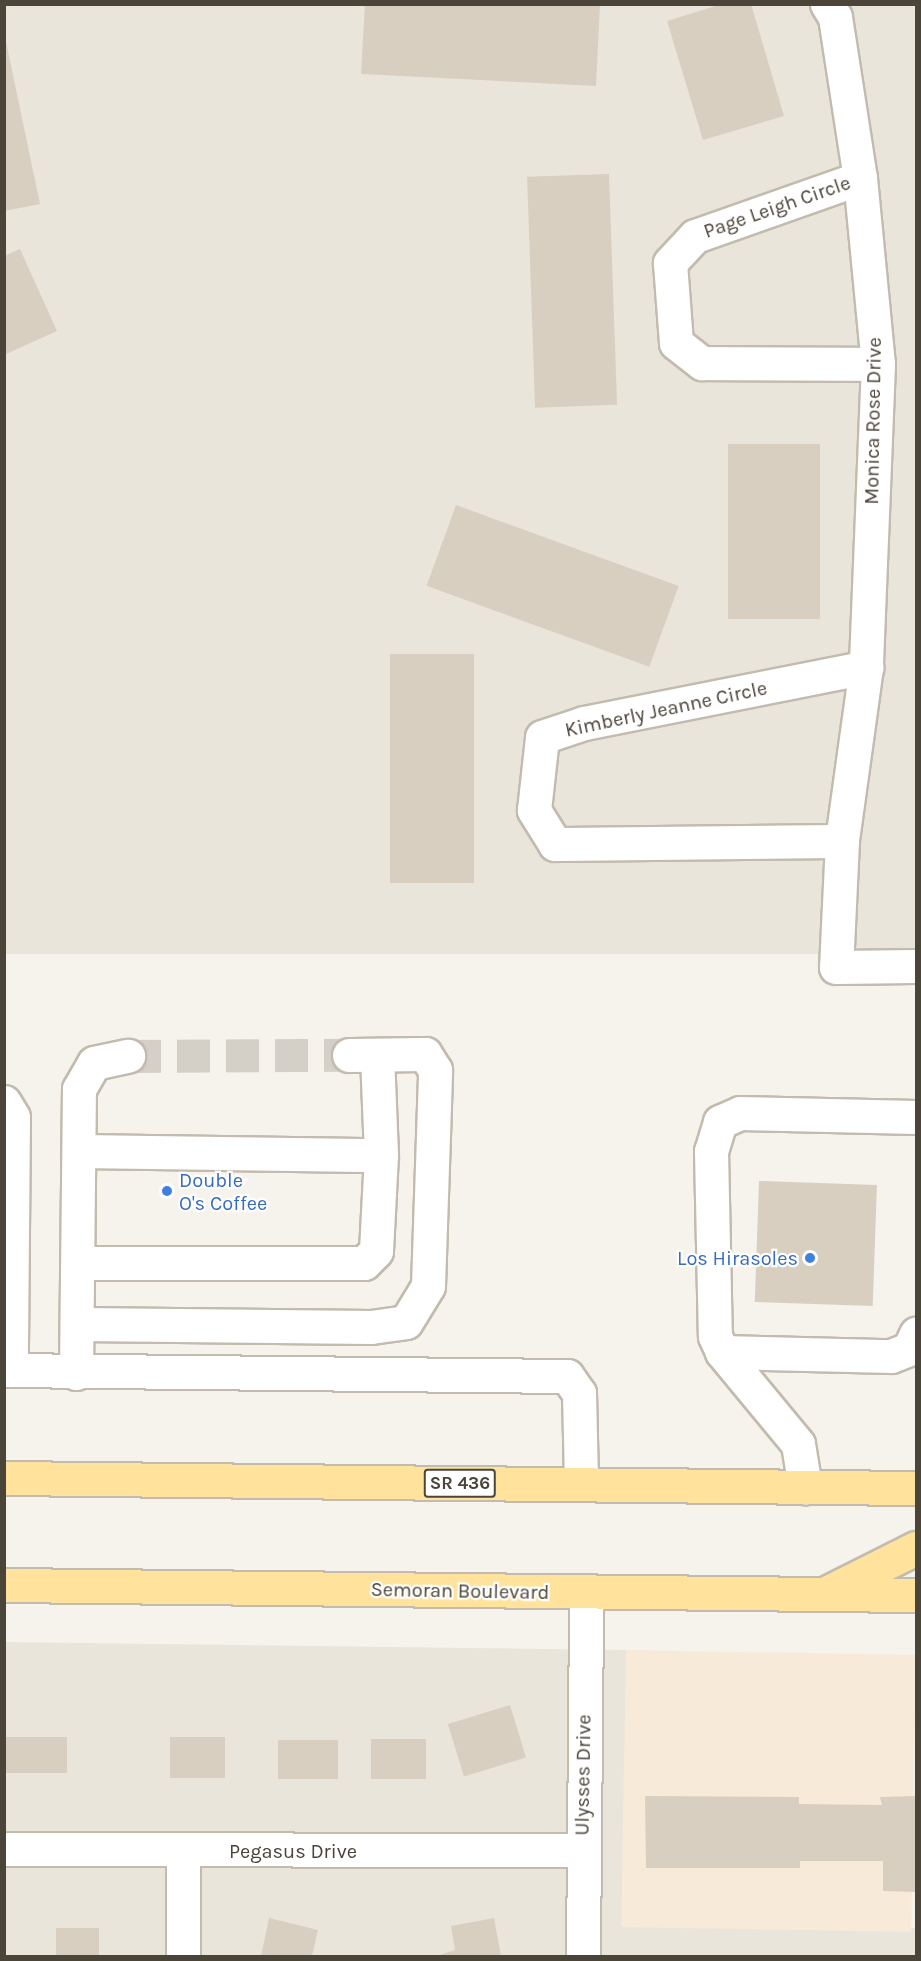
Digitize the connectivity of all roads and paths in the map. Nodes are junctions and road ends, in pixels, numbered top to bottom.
1 (827, 4) edge
2 (860, 178) junction
3 (878, 364) junction
4 (866, 667) junction
5 (843, 841) junction
6 (916, 966) edge
7 (128, 1056) tunnel mouth
8 (4, 1102) edge
9 (916, 1117) edge
10 (79, 1151) junction
11 (381, 1155) junction
12 (79, 1263) junction
13 (79, 1324) junction
14 (916, 1334) edge
15 (722, 1352) junction
16 (8, 1370) edge
17 (76, 1373) junction
18 (4, 1478) edge
19 (581, 1484) junction
20 (805, 1487) junction
21 (916, 1488) edge
22 (916, 1548) edge
23 (4, 1585) edge
24 (586, 1593) junction
25 (824, 1594) junction
26 (916, 1595) edge
27 (4, 1849) edge
28 (582, 1850) junction
29 (183, 1851) junction
30 (183, 1956) edge
31 (583, 1956) edge

1 - 2 street, Monica Rose Drive
2 - 3 street, Monica Rose Drive
2 - 3 street, Page Leigh Circle
3 - 4 street, Monica Rose Drive
4 - 5 street, Monica Rose Drive
4 - 5 street, Kimberly Jeanne Circle
5 - 6 street, Monica Rose Drive
7 - 10 street
8 - 16 street
9 - 15 street
10 - 11 street
10 - 12 street
11 - 12 street
11 - 13 street
12 - 13 street
13 - 17 street
14 - 15 street
15 - 20 street
16 - 17 street
17 - 19 street
18 - 19 main road, SR 436
19 - 20 main road, SR 436
20 - 21 main road, SR 436
22 - 25 main road
23 - 24 main road, Semoran Boulevard
24 - 25 main road, Semoran Boulevard
24 - 28 street, Ulysses Drive
25 - 26 main road, Semoran Boulevard
27 - 29 street, Pegasus Drive
28 - 29 street, Pegasus Drive
28 - 31 street, Ulysses Drive
29 - 30 street

